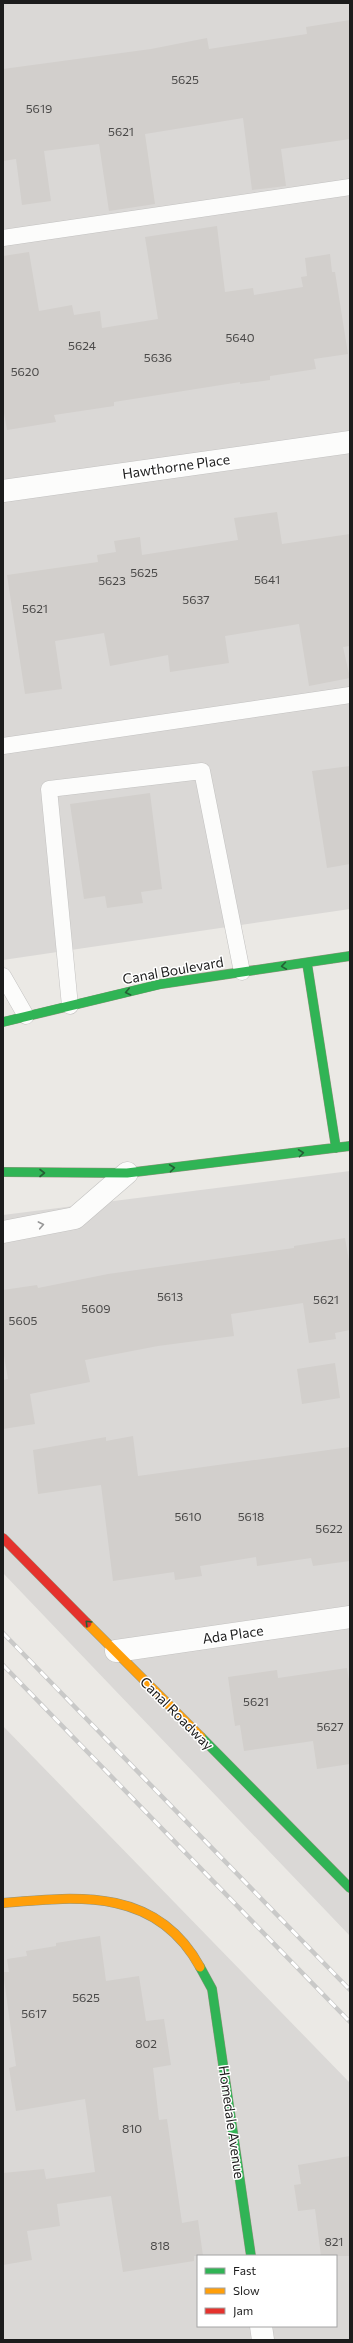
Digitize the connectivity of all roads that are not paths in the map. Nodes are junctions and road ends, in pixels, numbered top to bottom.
1 (350, 187) edge
2 (3, 238) edge
3 (350, 442) edge
4 (3, 491) edge
5 (350, 695) edge
6 (3, 746) edge
7 (350, 956) edge
8 (307, 963) junction
9 (242, 972) junction
10 (3, 976) edge
11 (70, 1006) junction
12 (26, 1016) junction
13 (3, 1022) edge
14 (350, 1146) edge
15 (336, 1148) junction
16 (3, 1172) edge
17 (127, 1174) junction
18 (3, 1232) edge
19 (3, 1538) edge
20 (350, 1617) edge
21 (116, 1651) junction
22 (350, 1888) edge
23 (3, 1903) edge
24 (251, 2255) edge
25 (261, 2327) edge
26 (263, 2340) edge

1 - 2 lane
3 - 4 street, Hawthorne Place
5 - 6 lane
7 - 8 street, Canal Boulevard
8 -> 9 street, Canal Boulevard
8 - 15 street
9 -> 11 street, Canal Boulevard
9 - 11 lane
10 - 12 lane
11 - 12 street, Canal Boulevard
12 - 13 street, Canal Boulevard
14 - 15 street
17 -> 15 street
16 -> 17 street
18 -> 17 street
21 -> 19 street, Canal Roadway
20 - 21 street, Ada Place
21 - 22 street, Canal Roadway
23 - 24 street, Homedale Avenue
25 - 26 street

